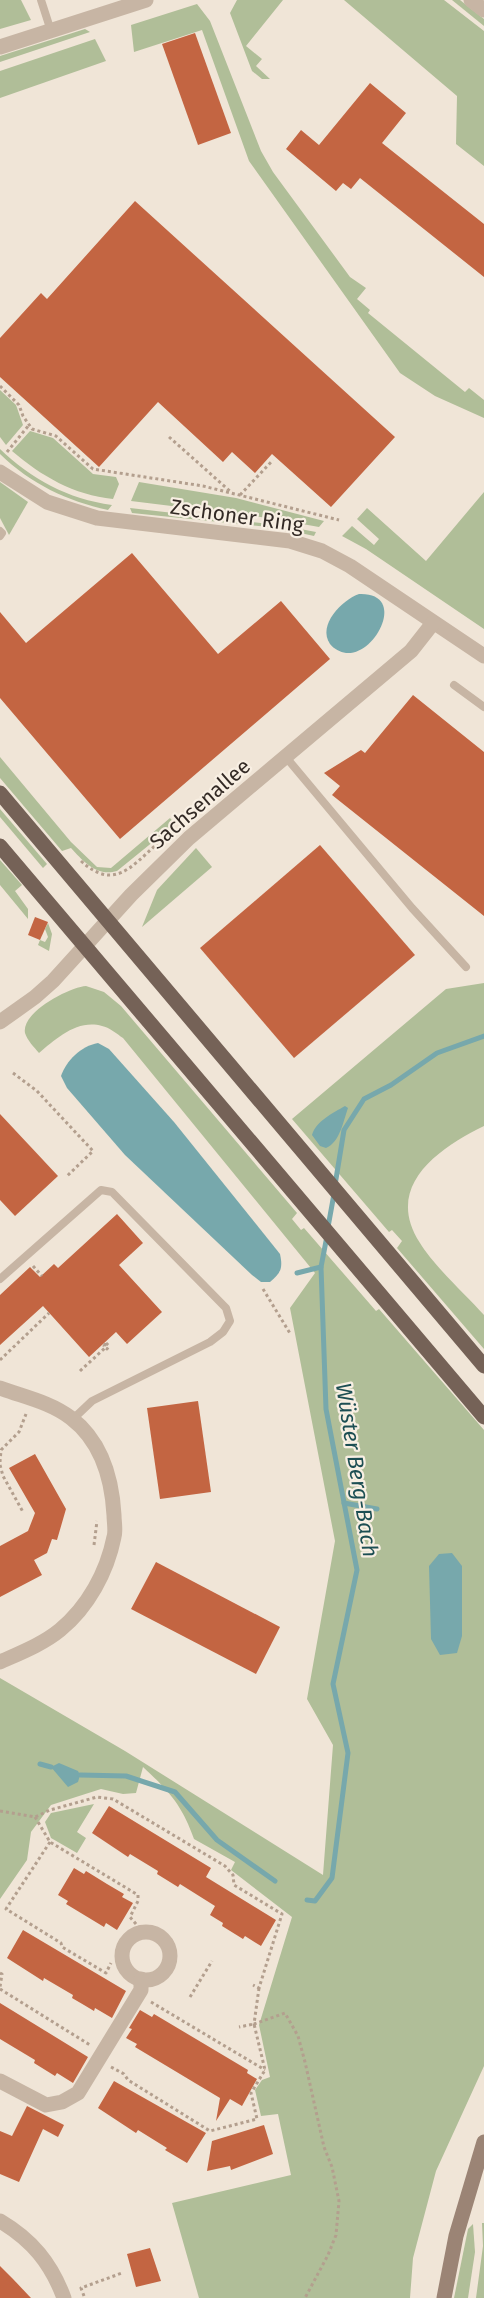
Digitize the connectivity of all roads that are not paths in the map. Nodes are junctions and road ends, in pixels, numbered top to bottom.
1 (41, 0) edge
2 (146, 0) edge
3 (471, 0) edge
4 (484, 10) edge
5 (51, 31) junction
6 (0, 47) edge
7 (0, 472) edge
8 (0, 531) edge
9 (0, 536) edge
10 (433, 623) junction
11 (484, 656) edge
12 (454, 685) dead end
13 (484, 707) edge
14 (285, 756) junction
15 (0, 793) edge
16 (0, 846) edge
17 (107, 921) junction
18 (84, 945) junction
19 (466, 968) dead end
20 (0, 1023) edge
21 (0, 1279) edge
22 (484, 1366) edge
23 (0, 1388) edge
24 (484, 1417) edge
25 (72, 1419) junction
26 (0, 1662) edge
27 (140, 1987) junction
28 (0, 2081) edge
29 (484, 2142) edge
30 (0, 2221) edge
31 (64, 2298) edge
32 (444, 2298) edge

1 - 5 lane
2 - 5 street
3 - 4 street
5 - 6 street
7 - 10 street, Zschoner Ring
8 - 9 lane
10 - 11 street, Zschoner Ring
10 - 14 street, Sachsenallee
12 - 13 lane
14 - 17 street, Sachsenallee
14 - 19 lane
15 - 17 main road
16 - 18 main road
17 - 18 street, Sachsenallee
17 - 22 main road
18 - 20 street, Sachsenallee
18 - 24 main road
21 - 25 lane
23 - 25 street
25 - 26 street
27 - 27 street
27 - 28 street
29 - 32 main road
30 - 31 street

